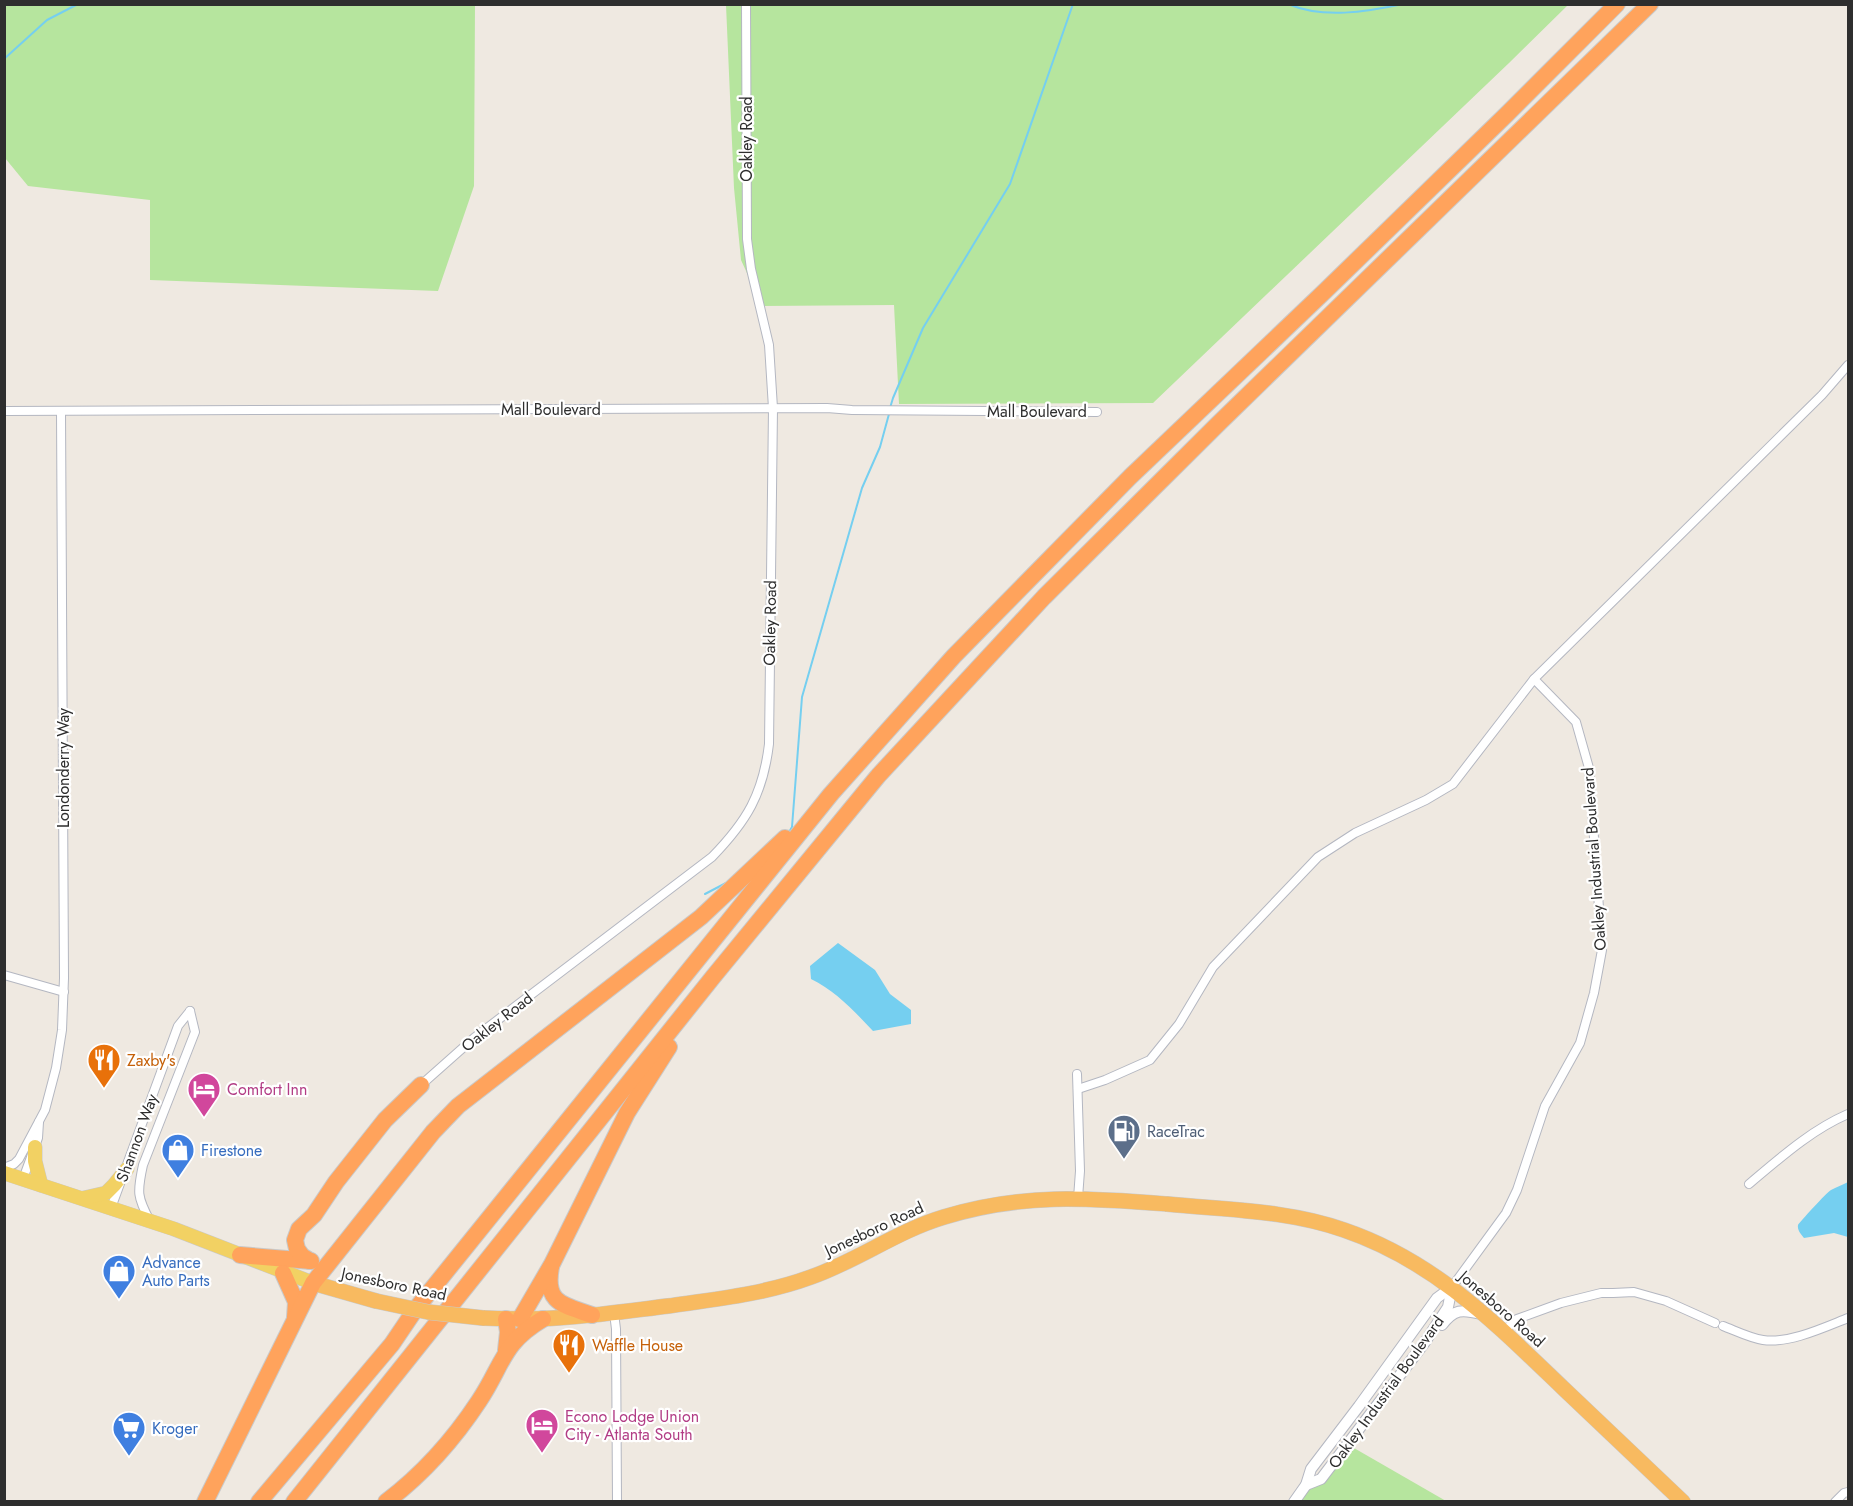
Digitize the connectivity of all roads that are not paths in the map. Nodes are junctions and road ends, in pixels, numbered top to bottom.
1 (746, 4) edge
2 (1617, 4) edge
3 (1650, 4) edge
4 (1848, 364) edge
5 (773, 408) junction
6 (4, 411) edge
7 (61, 411) junction
8 (1097, 412) dead end
9 (1534, 679) junction
10 (831, 794) junction
11 (4, 975) edge
12 (713, 977) junction
13 (64, 992) junction
14 (1077, 1074) dead end
15 (421, 1085) joint
16 (1078, 1089) junction
17 (1848, 1114) edge
18 (40, 1121) junction
19 (35, 1147) junction
20 (4, 1168) edge
21 (127, 1169) junction
22 (4, 1173) edge
23 (23, 1179) junction
24 (1749, 1184) dead end
25 (41, 1185) junction
26 (1078, 1198) junction
27 (83, 1199) junction
28 (111, 1208) junction
29 (150, 1221) junction
30 (240, 1255) junction
31 (334, 1256) junction
32 (310, 1261) junction
33 (552, 1264) junction
34 (283, 1273) junction
35 (313, 1283) junction
36 (1452, 1287) junction
37 (614, 1312) junction
38 (592, 1315) junction
39 (1487, 1316) junction
40 (295, 1318) junction
41 (1848, 1318) edge
42 (513, 1319) junction
43 (543, 1319) junction
44 (1503, 1332) junction
45 (506, 1350) junction
46 (1398, 1376) junction
47 (1306, 1485) junction
48 (1848, 1492) edge
49 (205, 1502) edge
50 (259, 1502) edge
51 (294, 1502) edge
52 (386, 1502) edge
53 (617, 1502) edge
54 (1294, 1502) edge
55 (1683, 1502) edge
56 (1835, 1502) edge

1 - 5 street, Oakley Road
2 - 10 highway
3 - 12 highway
4 - 9 street
5 - 7 street, Mall Boulevard
5 - 8 street, Mall Boulevard
5 - 15 street, Oakley Road
6 - 7 street, Mall Boulevard
7 - 13 street, Londonderry Way
9 - 16 street
9 - 36 street, Oakley Industrial Boulevard
10 - 31 highway
10 - 50 highway
11 - 13 street
12 - 33 highway
12 - 51 highway
13 - 18 street, Londonderry Way
14 - 16 street
15 - 32 highway
16 - 26 street
17 - 24 street
18 - 19 street, Londonderry Way
18 - 20 street, Londonderry Way
19 - 23 street, Londonderry Way
19 - 25 main road
21 - 27 main road
21 - 28 street, Shannon Way
21 - 29 street, Shannon Way
22 - 23 main road, Jonesboro Road
23 - 25 main road, Jonesboro Road
25 - 27 main road, Jonesboro Road
26 - 36 highway, Jonesboro Road
26 - 37 highway, Jonesboro Road
27 - 28 main road, Jonesboro Road
28 - 29 main road, Jonesboro Road
29 - 30 main road, Jonesboro Road
30 - 32 highway
30 - 34 main road, Jonesboro Road
31 - 32 highway
31 - 35 highway
33 - 38 highway
33 - 42 highway
34 - 35 main road, Jonesboro Road
34 - 40 highway
35 - 40 highway
35 - 42 highway, Jonesboro Road, bridge
36 - 39 highway, Jonesboro Road
36 - 46 street, Oakley Industrial Boulevard
36 - 47 street, Oakley Industrial Boulevard
37 - 38 highway, Jonesboro Road
37 - 53 street
38 - 43 highway, Jonesboro Road
39 - 44 highway, Jonesboro Road
39 - 46 street
40 - 49 highway
41 - 44 street
42 - 43 highway, Jonesboro Road
42 - 45 highway
43 - 45 highway
44 - 55 highway, Jonesboro Road
45 - 52 highway
46 - 47 street, Oakley Industrial Boulevard
47 - 54 street, Oakley Industrial Boulevard
48 - 56 street

